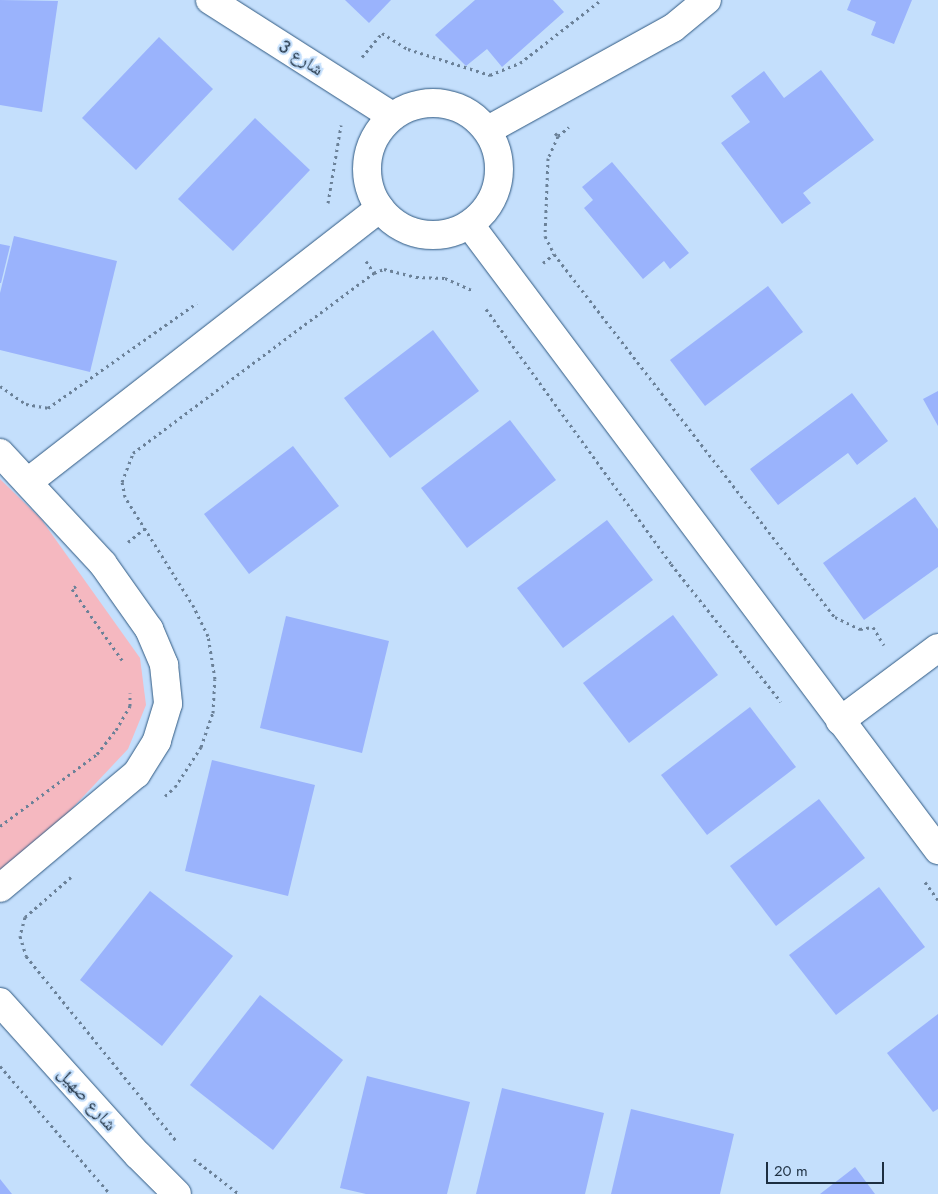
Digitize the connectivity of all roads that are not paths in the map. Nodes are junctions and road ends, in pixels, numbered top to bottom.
1 (210, 0) edge
2 (707, 0) edge
3 (392, 116) junction
4 (488, 130) junction
5 (380, 208) junction
6 (470, 225) junction
7 (0, 453) edge
8 (28, 482) junction
9 (938, 648) edge
10 (840, 721) junction
11 (938, 850) edge
12 (0, 888) edge
13 (0, 1002) edge
14 (177, 1194) edge

1 - 3 street, 3 شارع
2 - 4 street
3 - 4 street
3 - 5 street
4 - 6 street
5 - 6 street
5 - 8 street
6 - 10 street
7 - 8 street
8 - 12 street
9 - 10 street
10 - 11 street
13 - 14 street, شارع صهيل

